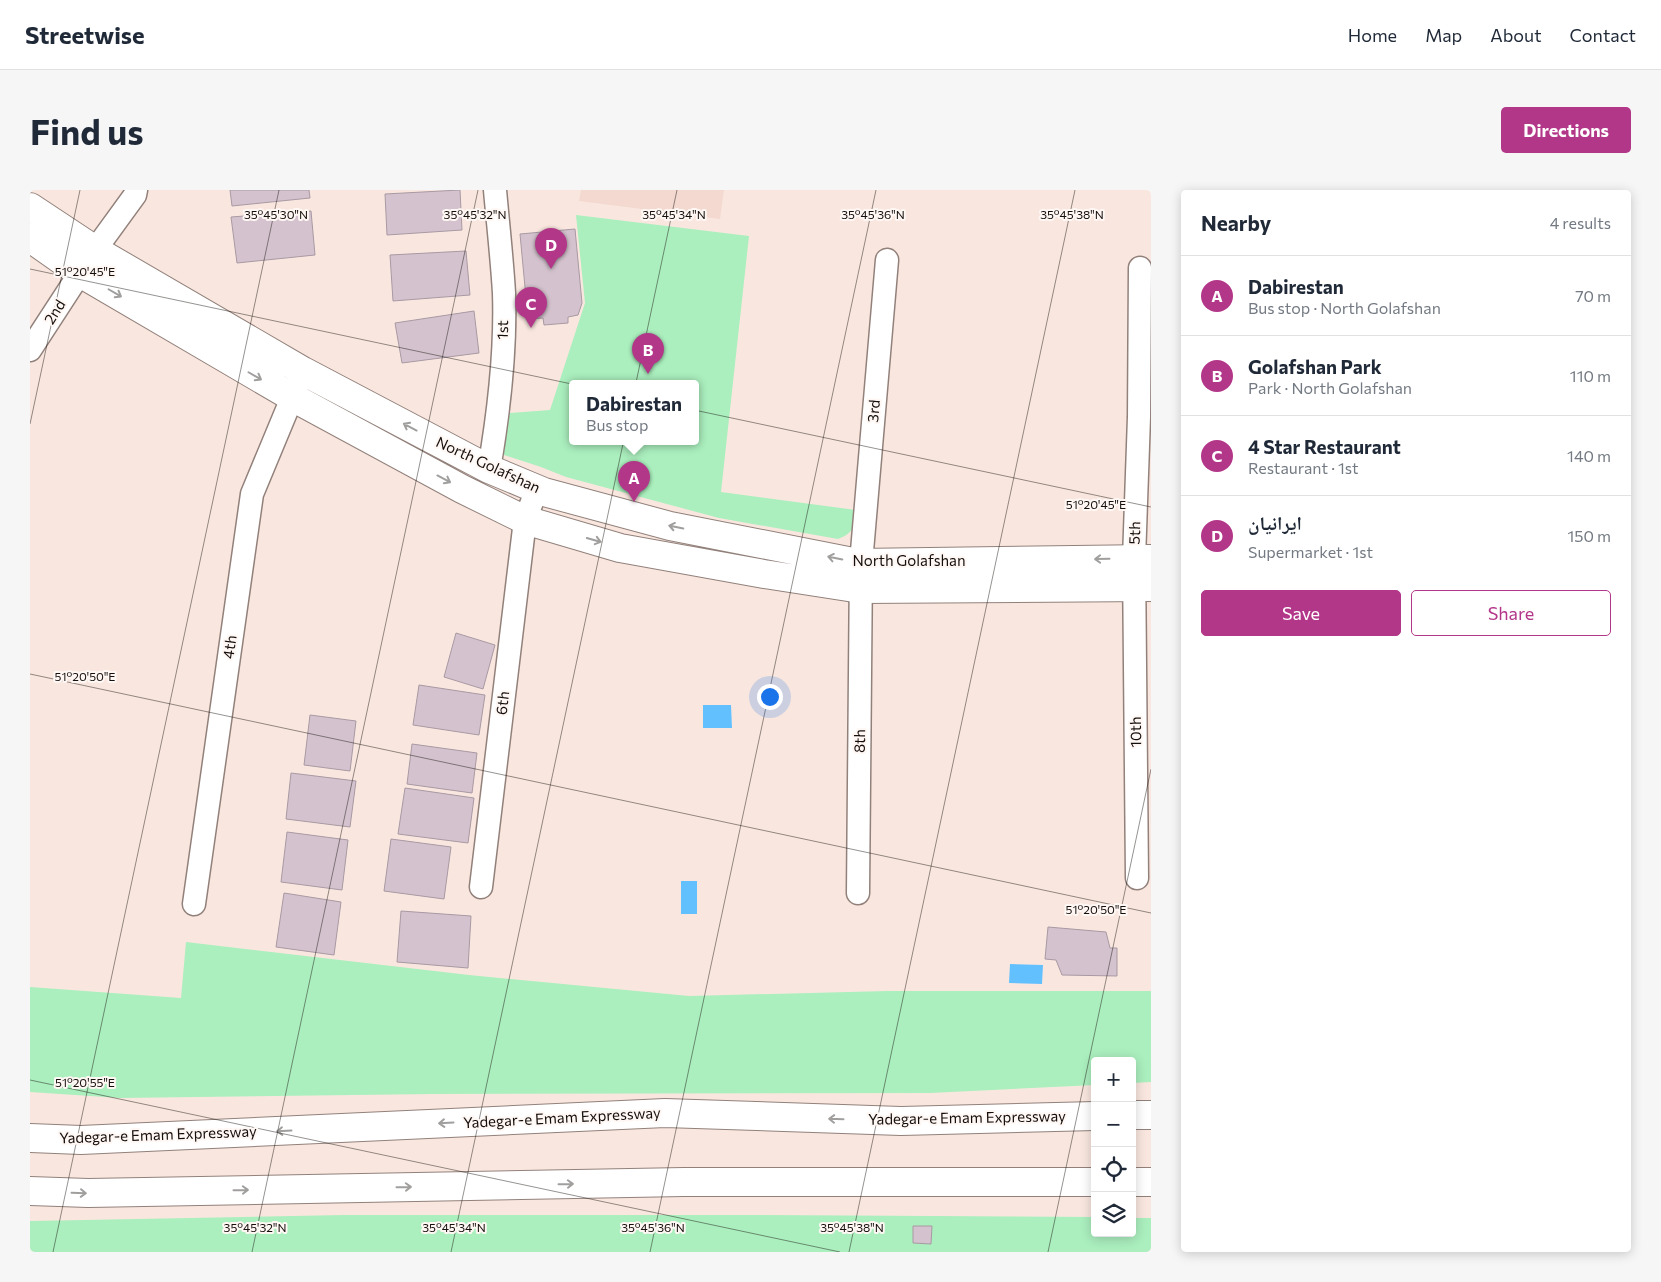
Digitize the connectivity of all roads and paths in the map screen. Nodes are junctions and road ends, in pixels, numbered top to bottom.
1 (136, 190) edge
2 (495, 190) edge
3 (30, 207) edge
4 (30, 238) edge
5 (95, 250) junction
6 (887, 260) dead end
7 (1140, 268) dead end
8 (80, 273) junction
9 (30, 350) edge
10 (303, 371) junction
11 (292, 397) junction
12 (489, 469) junction
13 (538, 489) junction
14 (524, 520) junction
15 (1143, 559) edge
16 (861, 576) junction
17 (1143, 587) edge
18 (1138, 878) dead end
19 (480, 887) dead end
20 (858, 893) dead end
21 (194, 904) dead end
22 (1091, 1116) edge
23 (30, 1138) edge
24 (1091, 1182) edge
25 (1136, 1182) edge
26 (1151, 1182) edge
27 (30, 1192) edge

1 - 5 street, 2nd
2 - 12 street, 1st
3 - 5 main road, North Golafshan
4 - 8 main road, North Golafshan
5 - 8 street, 2nd
5 - 10 main road, North Golafshan
6 - 16 street, 3rd
7 - 15 street, 5th
8 - 9 street, 2nd
8 -> 11 main road, North Golafshan
10 - 11 street, 4th
12 -> 10 main road, North Golafshan
11 -> 14 main road, North Golafshan
11 - 21 street, 4th
12 - 13 main road, North Golafshan
13 - 14 street, 6th
16 -> 13 main road, North Golafshan
14 -> 16 main road, North Golafshan
14 - 19 street, 6th
15 -> 16 main road, North Golafshan
15 - 17 street, 5th
16 - 17 main road, North Golafshan
16 - 20 street, 8th
17 - 18 street, 10th
22 -> 23 main road, Yadegar-e Emam Expressway
27 -> 24 main road
25 - 26 main road

